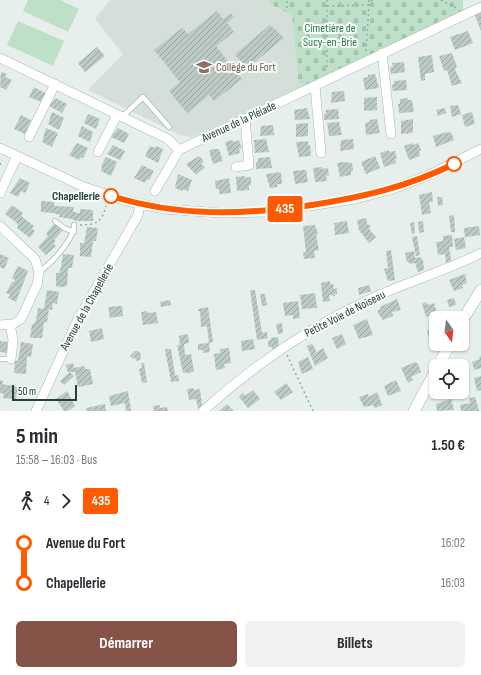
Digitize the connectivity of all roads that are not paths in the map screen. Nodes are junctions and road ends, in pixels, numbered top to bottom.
1 (481, 7) edge
2 (382, 53) junction
3 (0, 58) edge
4 (55, 84) junction
5 (315, 86) junction
6 (120, 116) junction
7 (245, 119) junction
8 (169, 127) dead end
9 (391, 134) dead end
10 (29, 137) dead end
11 (0, 148) edge
12 (481, 149) edge
13 (179, 150) junction
14 (98, 152) dead end
15 (321, 153) dead end
16 (17, 156) junction
17 (236, 167) dead end
18 (155, 191) dead end
19 (0, 193) edge
20 (140, 204) junction
21 (55, 221) dead end
22 (74, 225) road end
23 (0, 226) edge
24 (74, 232) junction
25 (481, 254) edge
26 (39, 272) junction
27 (481, 290) edge
28 (468, 311) edge
29 (10, 324) junction
30 (0, 325) edge
31 (0, 359) edge
32 (11, 359) joint
33 (429, 383) edge
34 (36, 411) edge
35 (203, 411) edge
36 (414, 411) edge

1 - 2 street, Avenue de la Pléiade
2 - 5 street, Avenue de la Pléiade
2 - 9 street
3 - 4 street
4 - 6 street
4 - 10 street
5 - 7 street, Avenue de la Pléiade
5 - 15 street
6 - 8 lane
6 - 13 street
6 - 14 street
7 - 13 street, Avenue de la Pléiade
7 - 17 street
11 - 16 street
12 - 20 street
13 - 18 street
16 - 19 street
16 - 20 street
20 - 34 street, Avenue de la Chapellerie
21 - 24 lane
22 - 24 lane
23 - 26 street
24 - 26 lane
25 - 35 street, Petite Voie de Noiseau
26 - 29 street
27 - 28 street
29 - 30 street
29 - 32 street
31 - 32 lane
33 - 36 street

